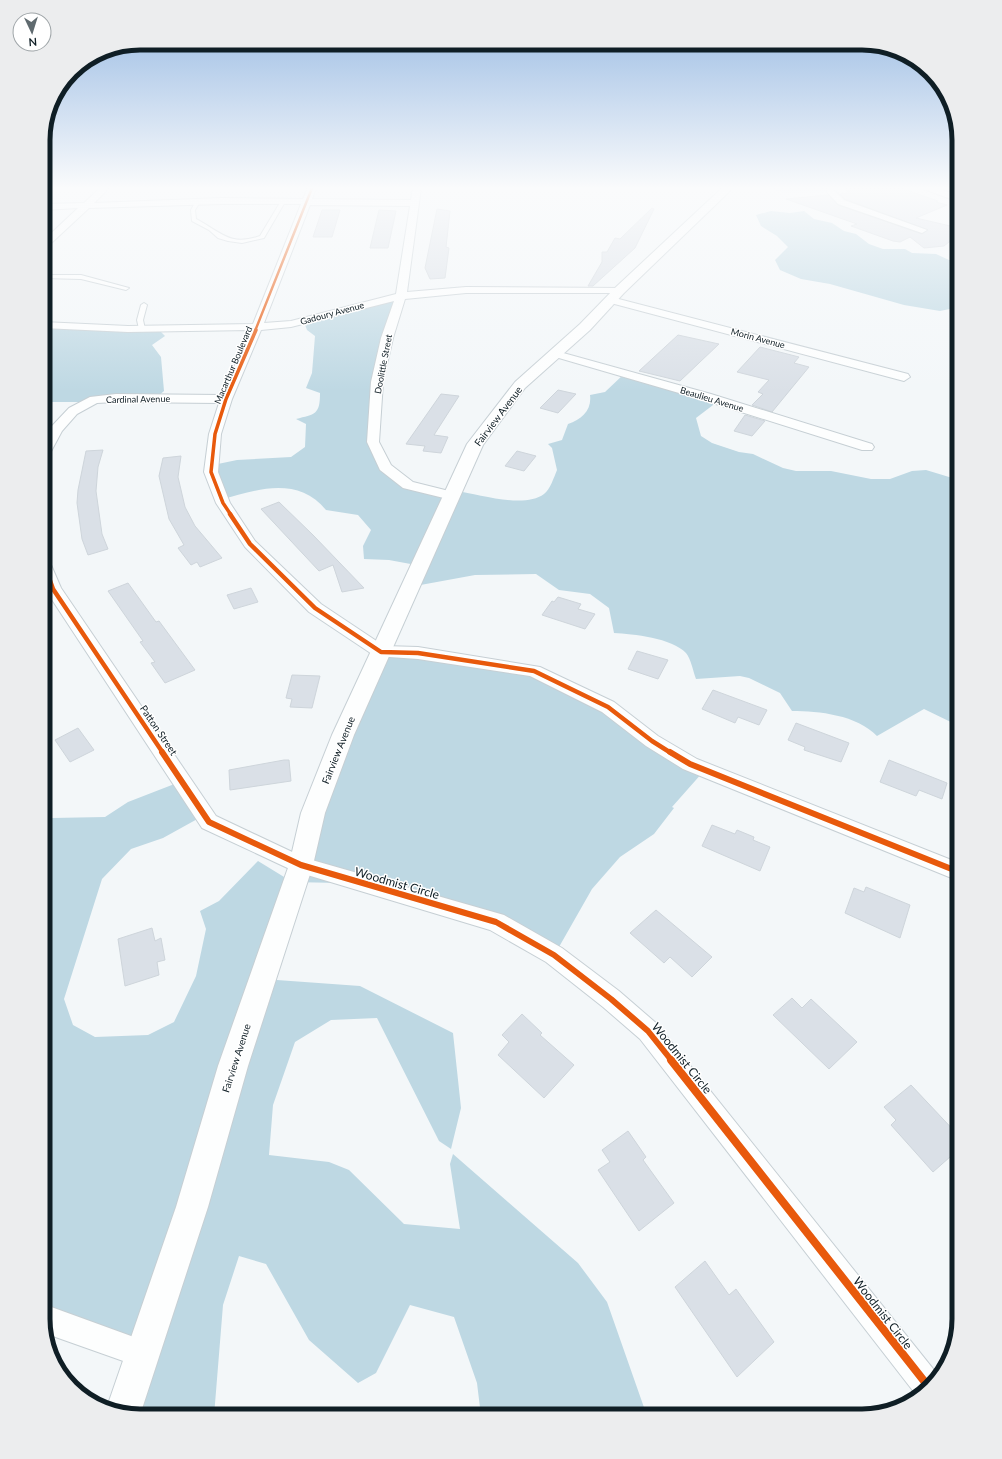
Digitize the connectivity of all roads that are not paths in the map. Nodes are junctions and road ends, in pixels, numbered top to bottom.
1 (286, 256) edge
2 (407, 256) edge
3 (657, 256) edge
4 (50, 276) edge
5 (126, 288) dead end
6 (616, 295) junction
7 (401, 296) junction
8 (144, 305) dead end
9 (50, 325) edge
10 (257, 327) junction
11 (142, 328) junction
12 (556, 354) junction
13 (904, 377) dead end
14 (226, 399) junction
15 (50, 442) edge
16 (868, 447) dead end
17 (452, 496) junction
18 (50, 583) edge
19 (381, 652) junction
20 (302, 865) junction
21 (952, 869) edge
22 (50, 1321) edge
23 (143, 1354) junction
24 (926, 1383) edge
25 (125, 1407) edge

1 - 10 street, Macarthur Boulevard
2 - 7 street, Doolittle Street
3 - 6 main road, Fairview Avenue
4 - 5 lane
6 - 7 street, Gadoury Avenue
6 - 12 main road, Fairview Avenue
6 - 13 street, Morin Avenue
7 - 10 street, Gadoury Avenue
7 - 17 street, Doolittle Street
8 - 11 lane
9 - 11 street, Gadoury Avenue
10 - 11 street, Gadoury Avenue
10 - 14 street, Macarthur Boulevard
12 - 16 street, Beaulieu Avenue
12 - 17 main road, Fairview Avenue
14 - 15 street, Cardinal Avenue
14 - 19 street, Macarthur Boulevard
17 - 19 main road, Fairview Avenue
18 - 20 street, Patton Street
19 - 20 main road, Fairview Avenue
19 - 21 street
20 - 23 main road, Fairview Avenue
20 - 24 street, Woodmist Circle
22 - 23 street
23 - 25 main road, Fairview Avenue

